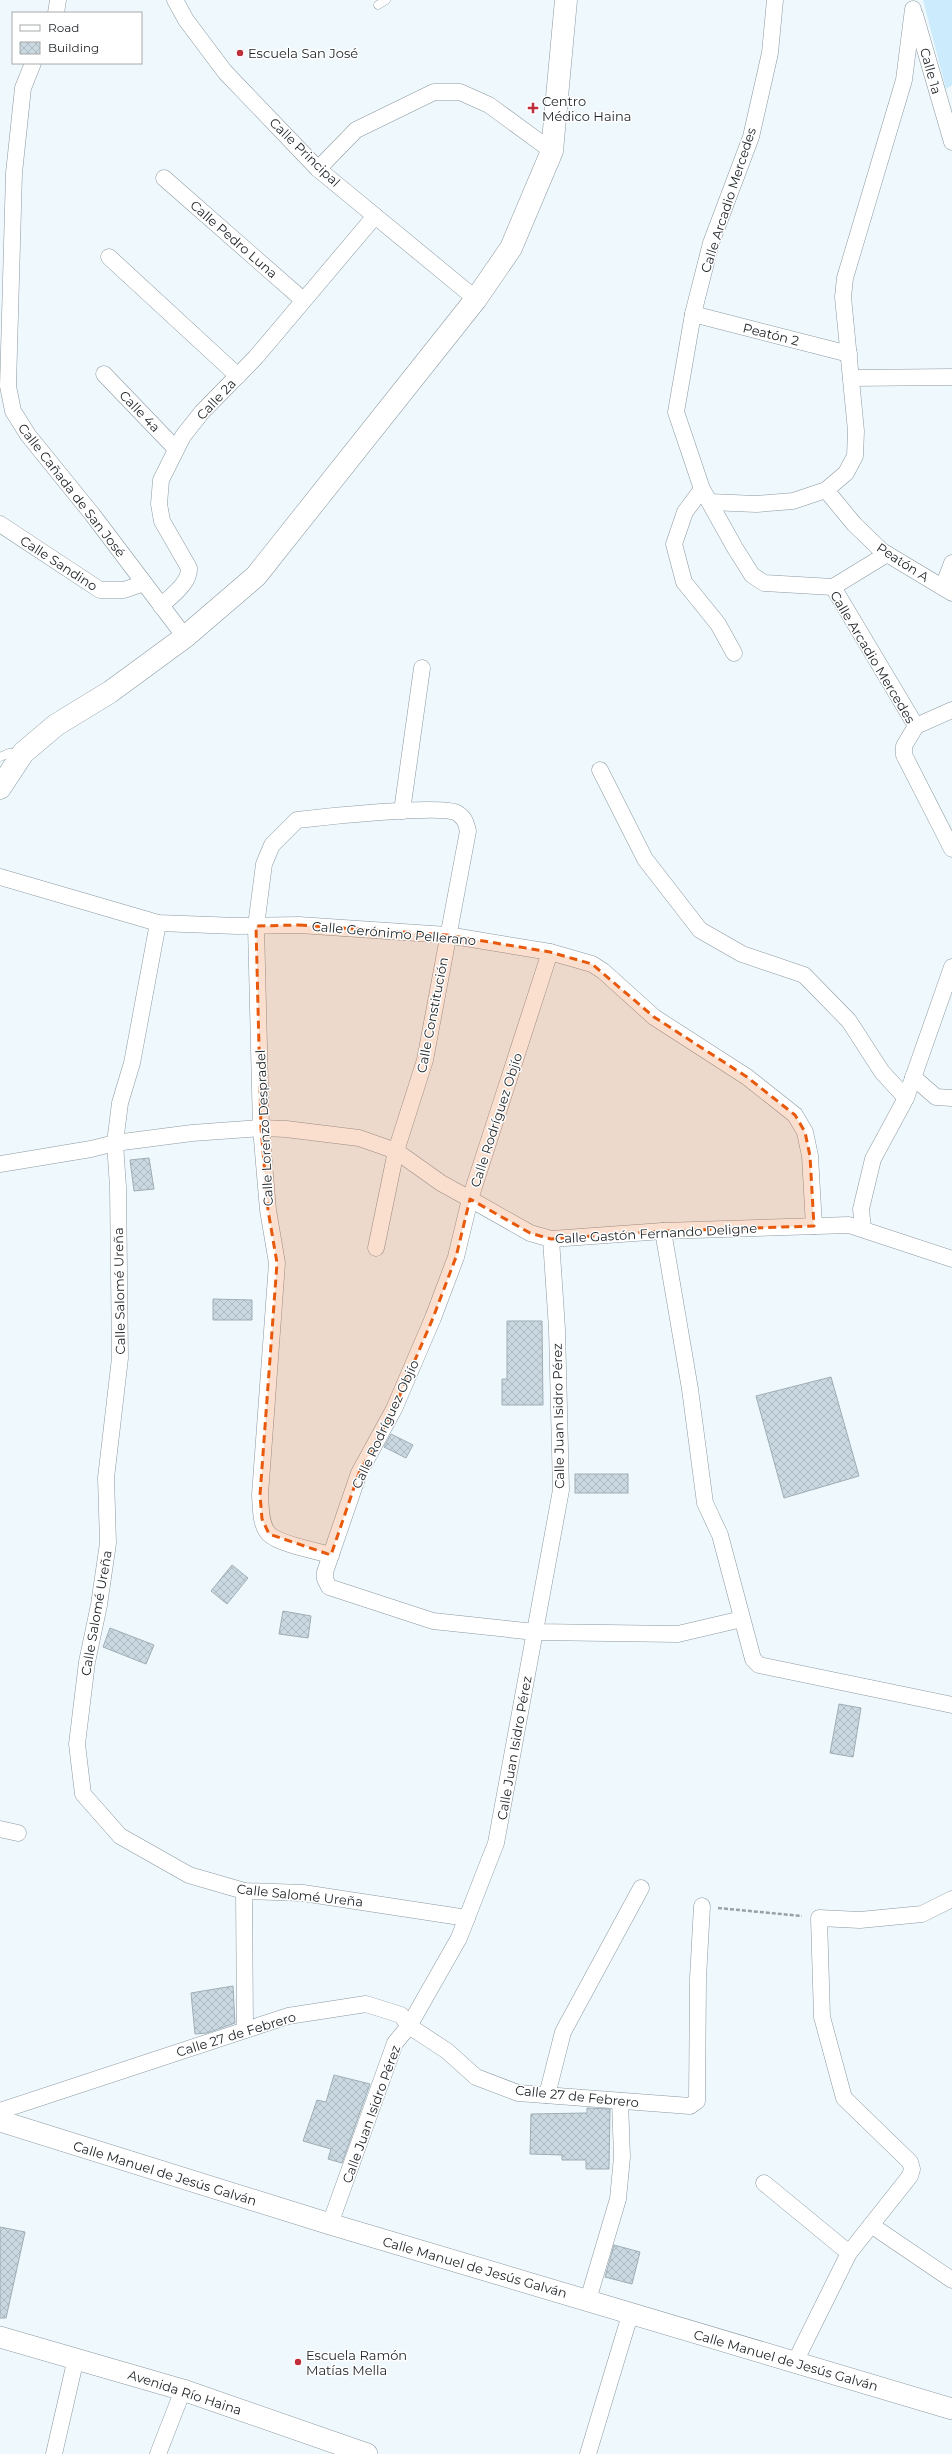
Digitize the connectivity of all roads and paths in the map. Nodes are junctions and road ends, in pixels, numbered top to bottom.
1 (58, 0) edge
2 (175, 0) edge
3 (386, 0) edge
4 (566, 0) edge
5 (775, 0) edge
6 (912, 4) edge
7 (378, 5) dead end
8 (56, 12) edge
9 (33, 64) edge
10 (946, 100) edge
11 (952, 142) edge
12 (552, 151) junction
13 (318, 169) junction
14 (164, 178) dead end
15 (375, 216) junction
16 (109, 257) dead end
17 (476, 299) junction
18 (303, 300) junction
19 (693, 314) junction
20 (849, 354) junction
21 (104, 374) dead end
22 (238, 376) junction
23 (952, 377) edge
24 (851, 378) junction
25 (176, 449) junction
26 (826, 490) junction
27 (706, 496) junction
28 (0, 524) edge
29 (887, 554) junction
30 (952, 563) edge
31 (144, 583) junction
32 (833, 587) junction
33 (948, 590) edge
34 (161, 606) junction
35 (185, 637) junction
36 (734, 653) dead end
37 (422, 668) dead end
38 (952, 710) edge
39 (916, 726) junction
40 (23, 753) junction
41 (0, 757) edge
42 (600, 770) dead end
43 (0, 788) edge
44 (402, 811) junction
45 (952, 849) edge
46 (0, 877) edge
47 (158, 923) junction
48 (256, 926) junction
49 (447, 935) junction
50 (550, 952) junction
51 (952, 967) edge
52 (913, 1077) junction
53 (906, 1098) junction
54 (952, 1098) edge
55 (261, 1128) junction
56 (115, 1143) junction
57 (396, 1151) junction
58 (0, 1164) edge
59 (470, 1199) junction
60 (814, 1226) junction
61 (862, 1230) junction
62 (663, 1231) junction
63 (551, 1239) junction
64 (376, 1248) dead end
65 (952, 1259) edge
66 (331, 1555) junction
67 (742, 1619) junction
68 (535, 1632) junction
69 (952, 1705) edge
70 (0, 1829) edge
71 (18, 1834) dead end
72 (641, 1888) dead end
73 (244, 1891) junction
74 (952, 1899) edge
75 (702, 1906) joint
76 (467, 1918) junction
77 (819, 1918) junction
78 (409, 2026) junction
79 (245, 2030) junction
80 (547, 2095) junction
81 (620, 2101) junction
82 (0, 2111) edge
83 (0, 2121) edge
84 (764, 2183) dead end
85 (330, 2224) junction
86 (871, 2225) junction
87 (849, 2253) junction
88 (952, 2280) edge
89 (588, 2300) junction
90 (630, 2315) junction
91 (0, 2337) edge
92 (76, 2358) junction
93 (795, 2362) junction
94 (182, 2390) junction
95 (952, 2409) edge
96 (54, 2454) edge
97 (158, 2454) edge
98 (367, 2454) edge
99 (588, 2454) edge

1 - 8 street
2 - 13 street, Calle Principal
3 - 7 lane
4 - 12 main road
5 - 19 street, Calle Arcadio Mercedes
6 - 10 street, Calle 1a
6 - 20 street
9 - 31 street, Calle Cañada de San José
10 - 11 street, Calle 1a
12 - 13 street
12 - 17 main road
13 - 15 street, Calle Principal
14 - 18 street, Calle Pedro Luna
15 - 17 street, Calle Principal
15 - 18 street, Calle 2a
16 - 22 street
17 - 35 main road
18 - 22 street, Calle 2a
19 - 20 street, Peatón 2
19 - 27 street, Calle Arcadio Mercedes
20 - 24 street
21 - 25 street, Calle 4a
22 - 25 street, Calle 2a
23 - 24 street
24 - 26 street
25 - 34 street, Calle 2a
26 - 27 street
26 - 29 street, Peatón A
27 - 32 street, Calle Arcadio Mercedes
27 - 36 street
28 - 31 street, Calle Sandino
29 - 32 street
29 - 33 street, Peatón A
30 - 33 street
31 - 34 street, Calle Cañada de San José
32 - 39 street, Calle Arcadio Mercedes
34 - 35 street, Calle Cañada de San José
35 - 40 main road
37 - 44 street
38 - 39 street
39 - 45 street, Calle Arcadio Mercedes
40 - 41 lane
40 - 43 main road
42 - 53 street
44 - 48 street, Calle Lorenzo Despradel
44 - 49 street, Calle Constitución
46 - 47 street, Calle Gerónimo Pellerano
47 - 48 street, Calle Gerónimo Pellerano
47 - 56 street, Calle Salomé Ureña
48 - 49 street, Calle Gerónimo Pellerano
48 - 55 street, Calle Lorenzo Despradel
49 - 50 street, Calle Gerónimo Pellerano
49 - 57 street, Calle Constitución
50 - 59 street, Calle Rodríguez Objío
50 - 60 street, Calle Gerónimo Pellerano
51 - 52 street
52 - 53 street
52 - 54 street
53 - 61 street
55 - 56 street, Calle Gastón Fernando Deligne
55 - 57 street, Calle Gastón Fernando Deligne
55 - 66 street, Calle Lorenzo Despradel
56 - 58 street, Calle Gastón Fernando Deligne
56 - 73 street, Calle Salomé Ureña
57 - 59 street, Calle Gastón Fernando Deligne
57 - 64 street, Calle Constitución
59 - 63 street, Calle Gastón Fernando Deligne
59 - 66 street, Calle Rodríguez Objío
60 - 61 street, Calle Gastón Fernando Deligne
60 - 62 street, Calle Gastón Fernando Deligne
61 - 65 street, Calle Gastón Fernando Deligne
62 - 63 street, Calle Gastón Fernando Deligne
62 - 67 street
63 - 68 street, Calle Juan Isidro Pérez
66 - 68 street, Calle Rodríguez Objío
67 - 68 street, Calle Rodríguez Objío
67 - 69 street
68 - 76 street, Calle Juan Isidro Pérez
70 - 71 street
72 - 80 street
73 - 76 street, Calle Salomé Ureña
73 - 79 street
74 - 77 street
75 - 77 path
75 - 81 street, Calle 27 de Febrero
76 - 78 street, Calle Juan Isidro Pérez
77 - 86 street
78 - 79 street, Calle 27 de Febrero
78 - 80 street, Calle 27 de Febrero
78 - 85 street, Calle Juan Isidro Pérez
79 - 82 street, Calle 27 de Febrero
80 - 81 street, Calle 27 de Febrero
81 - 89 street
83 - 85 street, Calle Manuel de Jesús Galván
84 - 87 street
85 - 89 street, Calle Manuel de Jesús Galván
86 - 87 street
86 - 88 street
87 - 93 street
89 - 90 street, Calle Manuel de Jesús Galván
90 - 93 street, Calle Manuel de Jesús Galván
90 - 99 street
91 - 92 street, Avenida Río Haina
92 - 94 street, Avenida Río Haina
92 - 96 street
93 - 95 street, Calle Manuel de Jesús Galván
94 - 97 street
94 - 98 street, Avenida Río Haina

